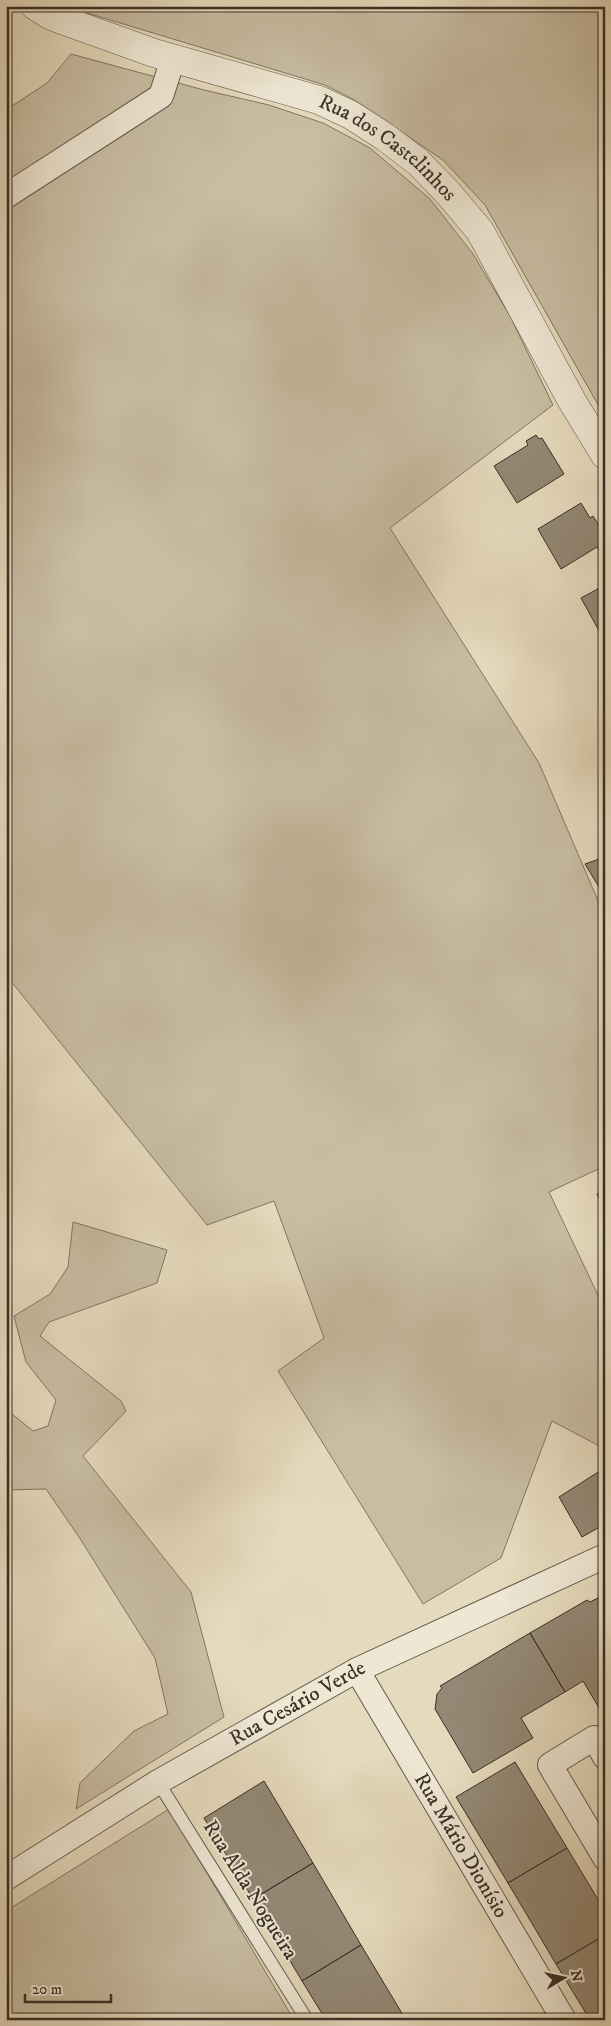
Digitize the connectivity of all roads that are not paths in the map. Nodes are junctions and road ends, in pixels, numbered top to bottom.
1 (35, 6) edge
2 (173, 59) junction
3 (6, 196) edge
4 (605, 455) edge
5 (605, 1556) edge
6 (357, 1670) junction
7 (605, 1757) edge
8 (158, 1782) junction
9 (605, 1858) edge
10 (6, 1878) edge
11 (308, 2020) edge
12 (564, 2020) edge

1 - 2 street, Rua dos Castelinhos
2 - 3 street
2 - 4 street, Rua dos Castelinhos
5 - 6 street, Rua Cesário Verde
6 - 8 street, Rua Cesário Verde
6 - 12 street, Rua Mário Dionísio
7 - 9 street
8 - 10 street, Rua Cesário Verde
8 - 11 lane, Rua Alda Nogueira

